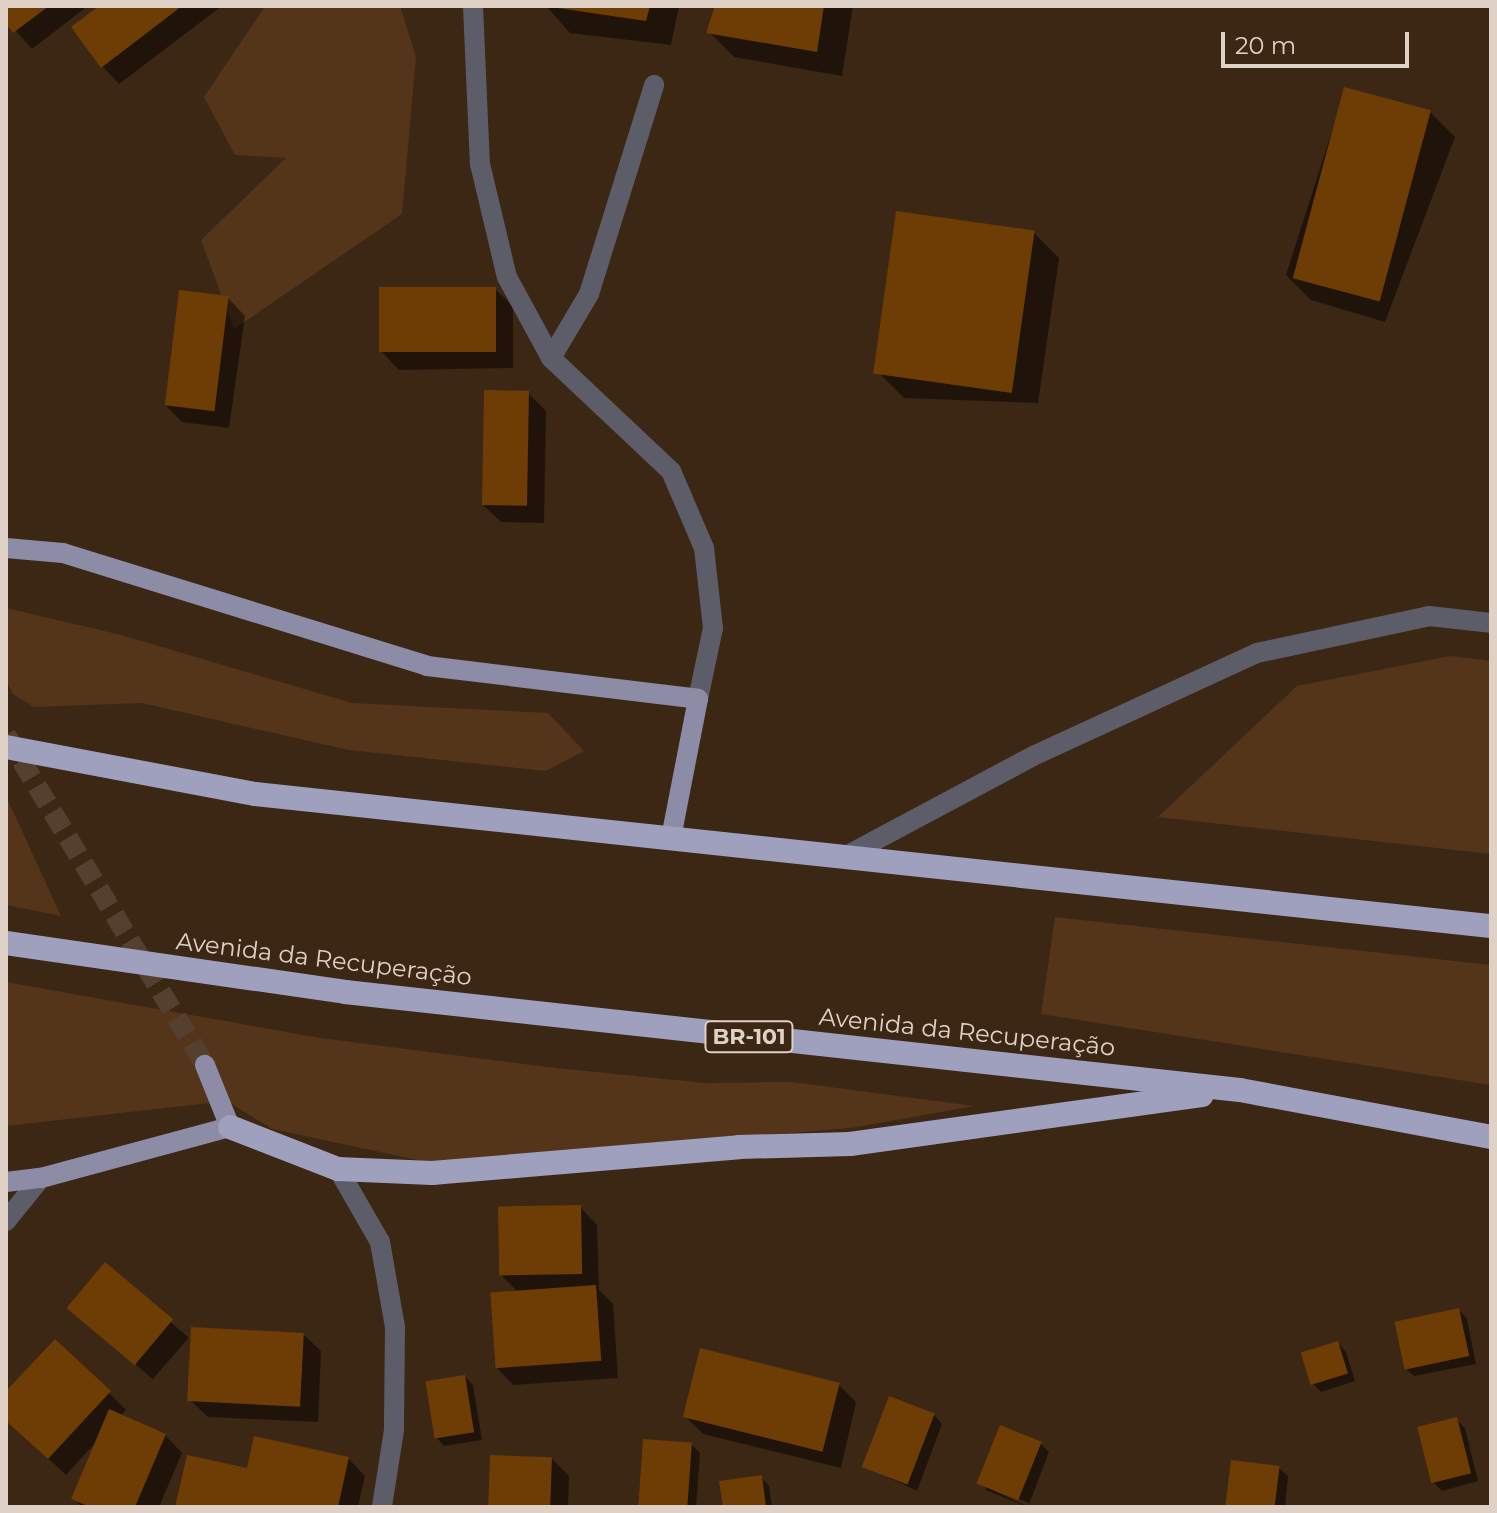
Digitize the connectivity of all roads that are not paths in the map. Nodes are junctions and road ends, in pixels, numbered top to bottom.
1 (473, 6) edge
2 (654, 85) dead end
3 (551, 358) junction
4 (6, 548) edge
5 (1491, 623) edge
6 (698, 699) junction
7 (6, 747) edge
8 (671, 838) junction
9 (844, 857) junction
10 (1491, 926) edge
11 (6, 943) edge
12 (205, 1065) tunnel mouth
13 (1240, 1090) junction
14 (230, 1127) junction
15 (1491, 1137) edge
16 (338, 1169) junction
17 (41, 1178) junction
18 (6, 1182) edge
19 (6, 1221) edge
20 (382, 1507) edge

1 - 3 street
2 - 3 street
3 - 6 street
4 - 6 main road
5 - 9 street
6 - 8 main road
7 - 8 highway
8 - 9 highway
9 - 10 highway
11 - 13 highway, Avenida da Recuperação / BR-101
12 - 14 main road
13 - 15 highway, Avenida da Recuperação / BR-101
13 - 16 highway
14 - 16 highway
14 - 17 main road
16 - 20 street
17 - 18 main road
17 - 19 street

